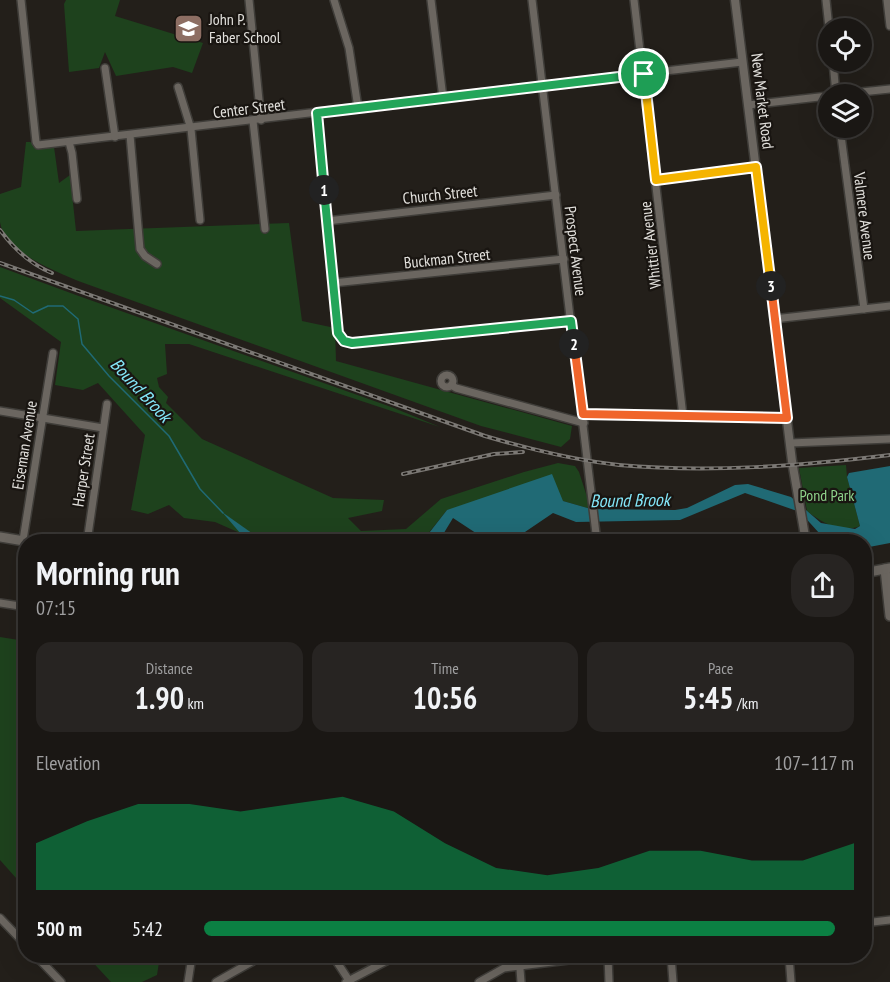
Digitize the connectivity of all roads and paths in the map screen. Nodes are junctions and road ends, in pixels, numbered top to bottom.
1 (21, 0) edge
2 (249, 0) edge
3 (334, 0) edge
4 (431, 0) edge
5 (532, 0) edge
6 (634, 0) edge
7 (735, 0) edge
8 (826, 0) edge
9 (886, 0) edge
10 (828, 18) edge
11 (890, 26) edge
12 (742, 62) junction
13 (105, 68) dead end
14 (644, 74) junction
15 (178, 87) dead end
16 (542, 87) junction
17 (890, 89) edge
18 (872, 91) edge
19 (818, 97) edge
20 (443, 98) junction
21 (748, 105) junction
22 (358, 108) junction
23 (317, 113) junction
24 (257, 120) junction
25 (191, 129) junction
26 (130, 135) junction
27 (115, 137) junction
28 (841, 138) edge
29 (69, 142) junction
30 (756, 167) junction
31 (656, 180) junction
32 (556, 195) junction
33 (77, 199) dead end
34 (200, 220) dead end
35 (327, 221) junction
36 (265, 229) dead end
37 (564, 260) junction
38 (157, 264) dead end
39 (333, 283) junction
40 (890, 306) edge
41 (864, 309) junction
42 (774, 319) junction
43 (571, 321) junction
44 (53, 353) dead end
45 (451, 385) dead end
46 (107, 404) dead end
47 (0, 411) edge
48 (583, 414) junction
49 (683, 416) junction
50 (42, 418) junction
51 (787, 418) junction
52 (584, 423) junction
53 (103, 428) junction
54 (890, 439) edge
55 (790, 443) junction
56 (28, 534) edge
57 (88, 534) edge
58 (596, 534) edge
59 (804, 534) edge
60 (0, 537) edge
61 (18, 540) edge
62 (888, 568) edge
63 (872, 571) edge
64 (0, 603) edge
65 (18, 606) edge
66 (890, 616) edge
67 (0, 918) edge
68 (890, 920) edge
69 (872, 922) edge
70 (18, 937) edge
71 (43, 963) edge
72 (191, 963) edge
73 (250, 963) edge
74 (337, 963) edge
75 (383, 963) edge
76 (538, 963) edge
77 (608, 963) edge
78 (672, 963) edge
79 (790, 963) edge
80 (520, 965) junction
81 (348, 981) edge
82 (61, 982) edge
83 (188, 982) edge
84 (216, 982) edge
85 (479, 982) edge
86 (521, 982) edge
87 (609, 982) edge
88 (673, 982) edge
89 (791, 982) edge

1 - 29 street, Center Street
2 - 24 street
3 - 22 street
4 - 20 street
5 - 16 street, Prospect Avenue
6 - 14 street, Whittier Avenue
7 - 12 street, New Market Road
8 - 10 street
9 - 11 street
12 - 14 street, Center Street
12 - 21 street, New Market Road
13 - 27 street
14 - 16 street, Center Street
14 - 31 street, Whittier Avenue
15 - 25 street
16 - 20 street, Center Street
16 - 32 street, Prospect Avenue
17 - 18 street
19 - 21 street
20 - 22 street, Center Street
21 - 30 street, New Market Road
22 - 23 street, Center Street
23 - 24 street, Center Street
23 - 35 street
24 - 25 street, Center Street
24 - 36 street
25 - 26 street, Center Street
25 - 34 street
26 - 27 street, Center Street
26 - 38 street
27 - 29 street, Center Street
28 - 41 street, Valmere Avenue
29 - 33 street
30 - 31 street
30 - 42 street, New Market Road
31 - 49 street, Whittier Avenue
32 - 35 street, Church Street
32 - 37 street, Prospect Avenue
35 - 39 street
37 - 39 street, Buckman Street
37 - 43 street, Prospect Avenue
39 - 43 street
40 - 41 street
41 - 42 street
42 - 51 street, New Market Road
43 - 48 street, Prospect Avenue
44 - 50 street, Eiseman Avenue
45 - 52 street
46 - 53 street, Harper Street
47 - 50 street
48 - 49 street
48 - 52 street, Prospect Avenue
49 - 51 street
50 - 53 street
50 - 56 street, Eiseman Avenue
51 - 55 street, New Market Road
52 - 58 street, Prospect Avenue
53 - 57 street, Harper Street
54 - 55 street
55 - 59 street, New Market Road
60 - 61 main road
62 - 63 main road
62 - 66 main road
64 - 65 street
67 - 70 street
68 - 69 street
71 - 82 street
72 - 83 street
73 - 84 street
74 - 81 street
75 - 81 street
76 - 80 street
77 - 87 street
78 - 88 street
79 - 89 street
80 - 85 street
80 - 86 street

